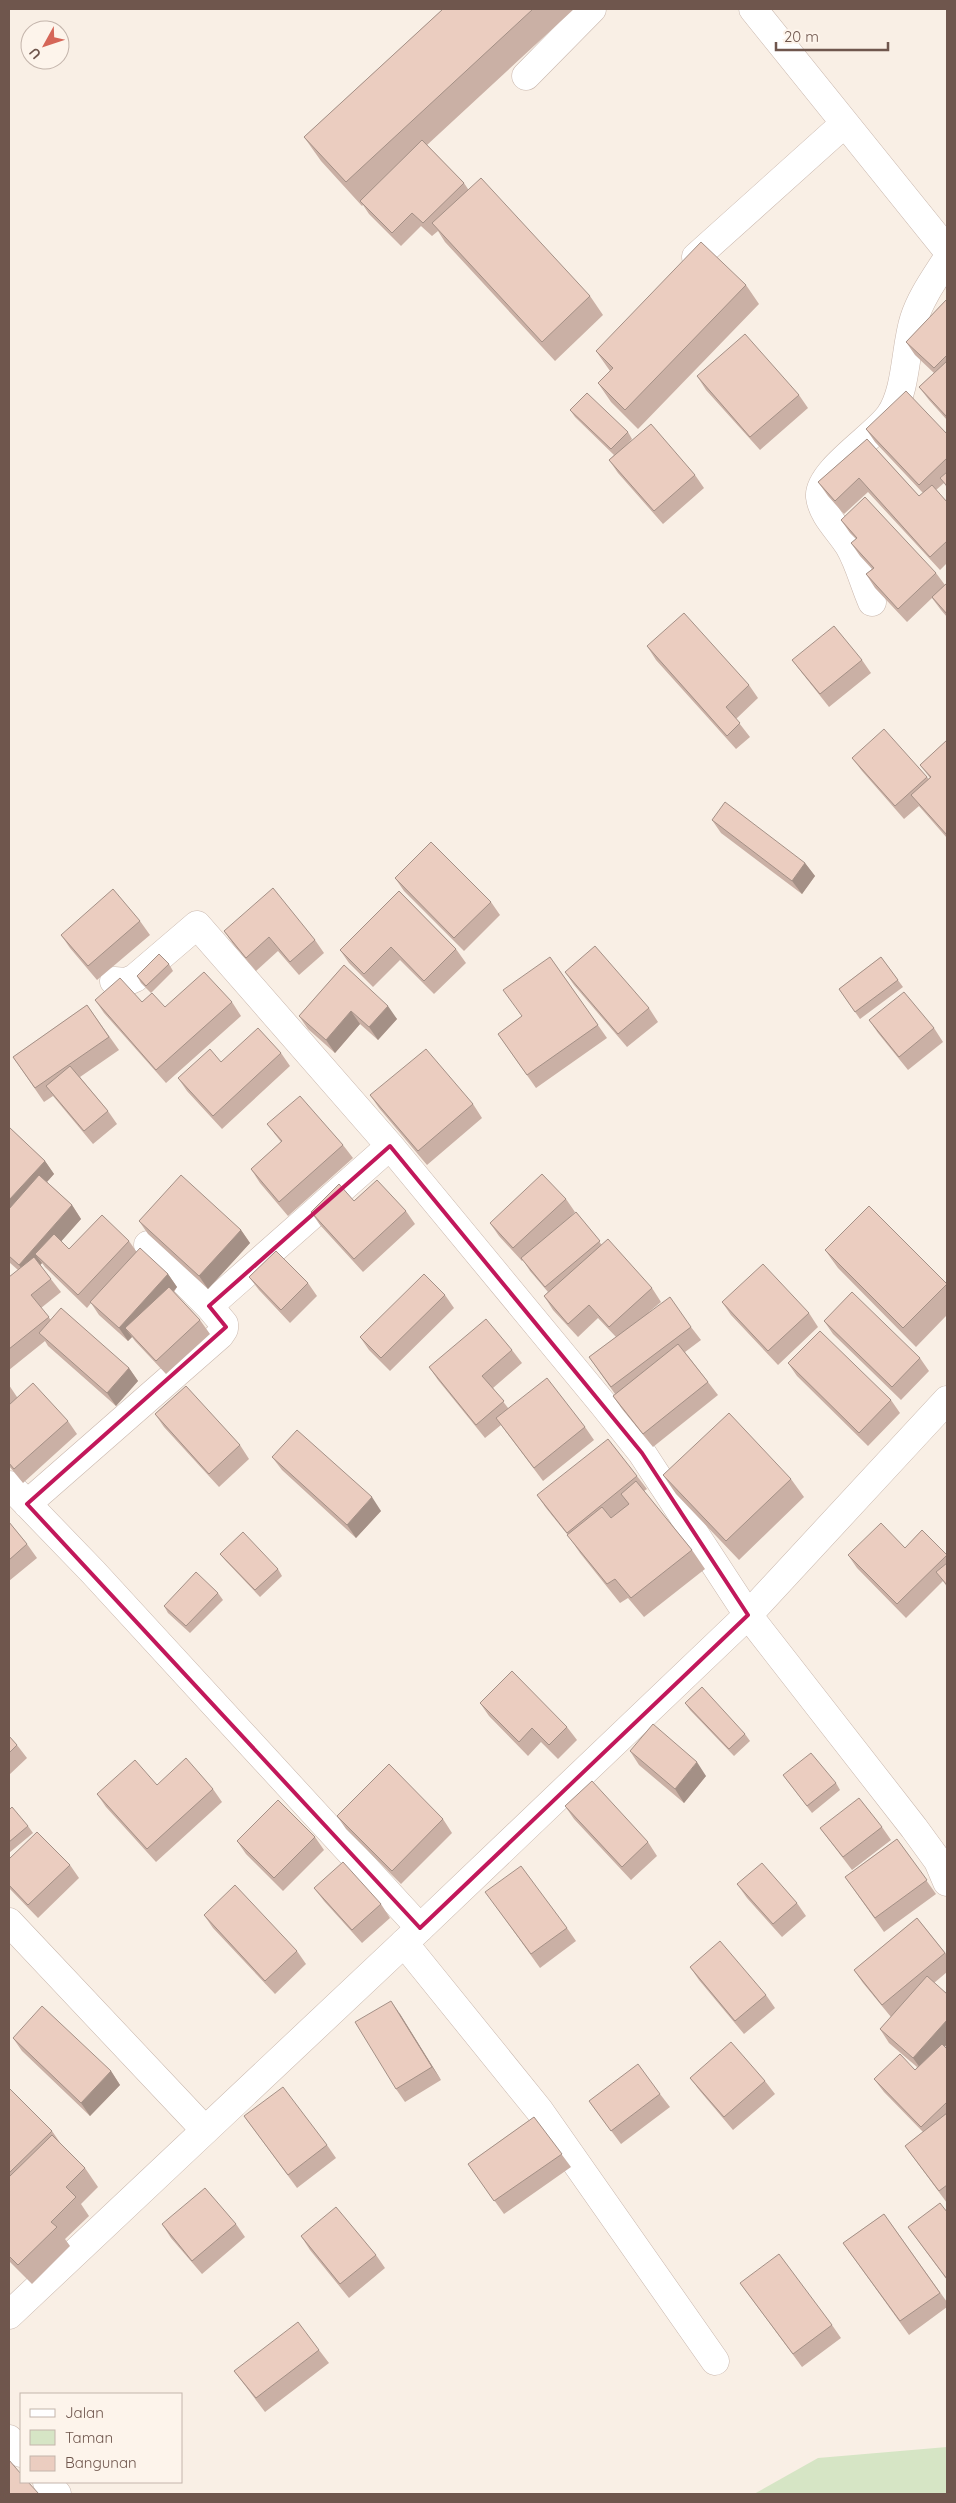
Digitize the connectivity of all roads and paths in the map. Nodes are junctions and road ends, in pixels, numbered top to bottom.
1 (592, 9) edge
2 (753, 9) edge
3 (526, 76) dead end
4 (844, 124) junction
5 (947, 250) edge
6 (696, 257) edge
7 (947, 259) edge
8 (872, 602) dead end
9 (114, 981) edge
10 (390, 1146) junction
11 (148, 1245) edge
12 (209, 1306) junction
13 (947, 1400) edge
14 (18, 1494) edge
15 (748, 1615) junction
16 (947, 1882) edge
17 (9, 1922) edge
18 (412, 1936) junction
19 (205, 2130) junction
20 (9, 2315) edge
21 (716, 2361) dead end
22 (9, 2438) edge
23 (20, 2452) edge
24 (47, 2483) edge
25 (58, 2494) edge

1 - 3 street
2 - 4 street
4 - 5 street
4 - 6 street
7 - 8 street
9 - 10 street
10 - 12 street
10 - 15 street
11 - 12 street
12 - 14 street
13 - 15 street
14 - 18 street
15 - 16 street
15 - 18 street
17 - 19 street
18 - 19 street
18 - 21 street
19 - 20 street
22 - 23 street
24 - 25 street

